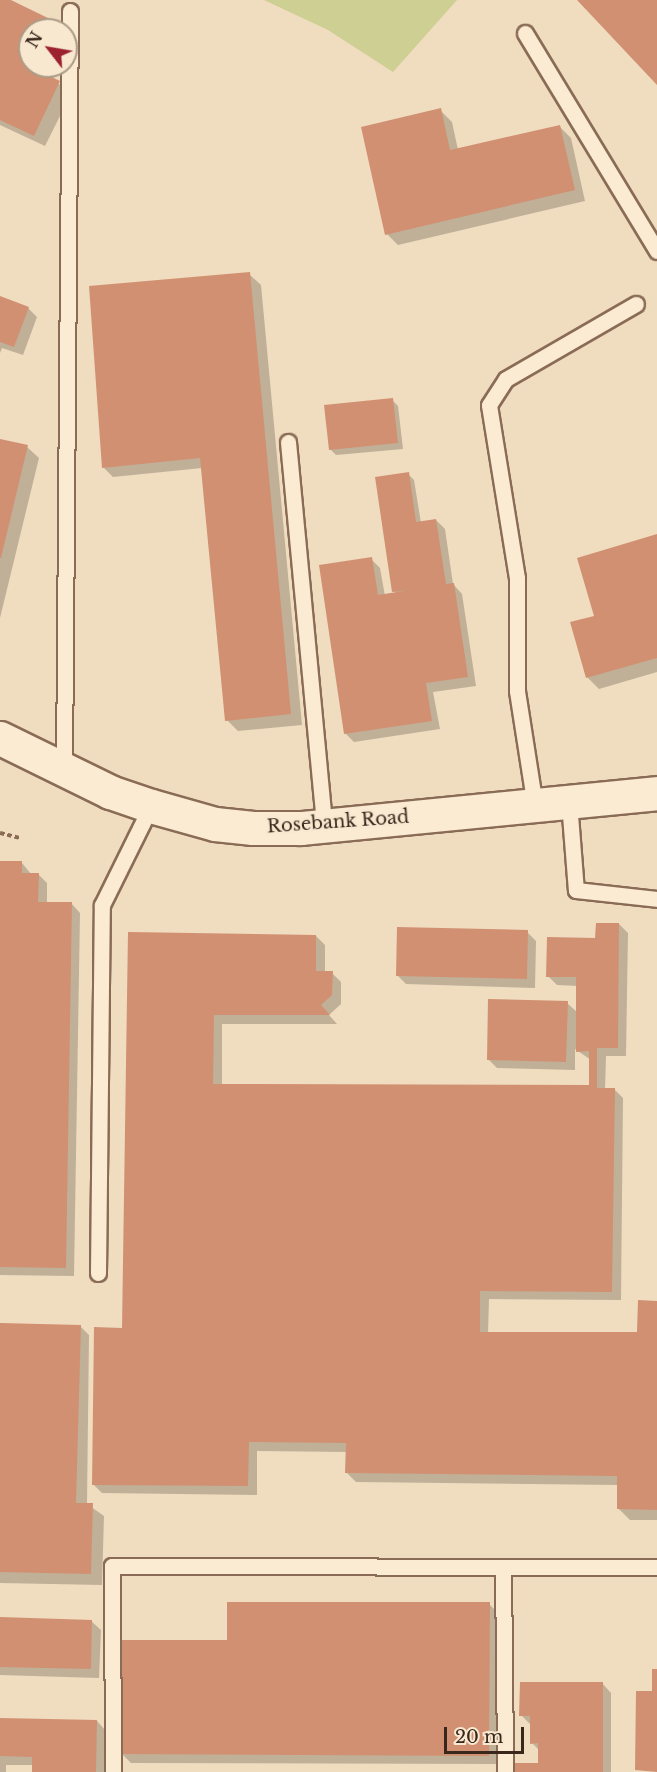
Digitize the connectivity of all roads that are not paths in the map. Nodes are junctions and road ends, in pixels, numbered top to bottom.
1 (70, 10) dead end
2 (525, 33) dead end
3 (657, 251) edge
4 (636, 304) dead end
5 (288, 442) dead end
6 (0, 738) edge
7 (64, 770) junction
8 (657, 793) edge
9 (569, 802) junction
10 (151, 806) junction
11 (535, 806) junction
12 (324, 826) junction
13 (657, 899) edge
14 (98, 1273) dead end
15 (503, 1567) junction
16 (657, 1567) edge
17 (113, 1772) edge
18 (505, 1772) edge

1 - 7 lane
2 - 3 lane
4 - 11 lane
5 - 12 lane
6 - 7 main road, Rosebank Road
7 - 10 main road, Rosebank Road
8 - 9 main road, Rosebank Road
9 - 11 main road, Rosebank Road
9 - 13 lane
10 - 12 main road, Rosebank Road
10 - 14 lane
11 - 12 main road, Rosebank Road
15 - 16 lane
15 - 17 lane
15 - 18 lane

